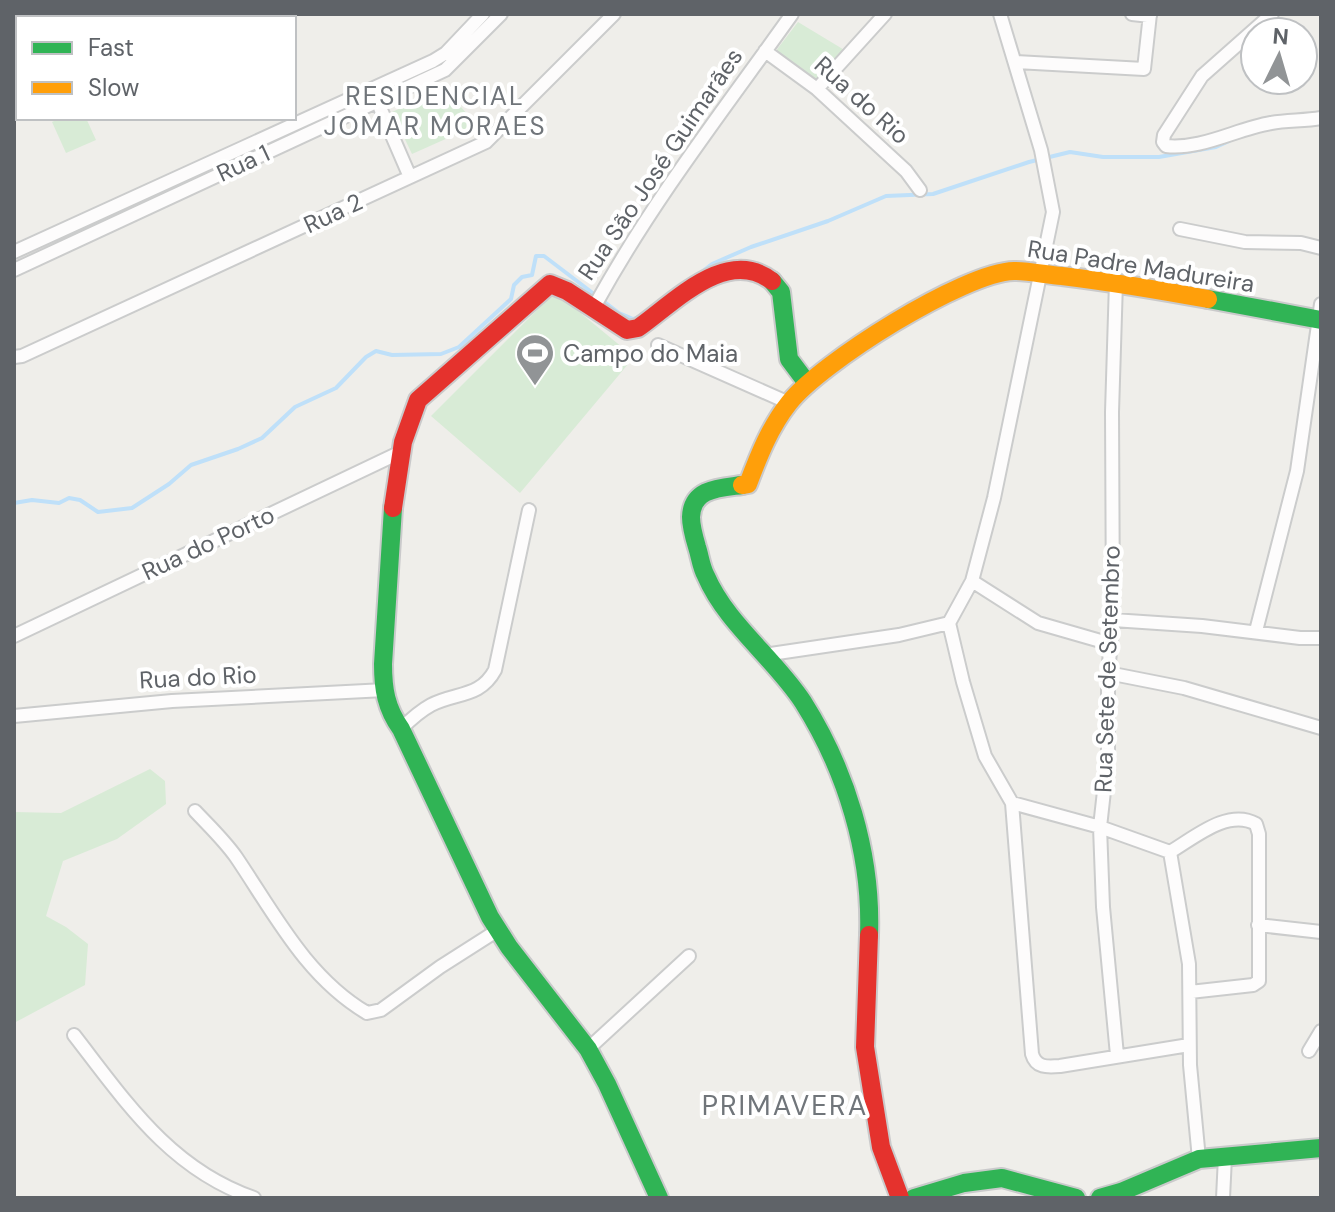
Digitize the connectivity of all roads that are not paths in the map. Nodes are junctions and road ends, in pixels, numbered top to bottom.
1 (483, 14) edge
2 (501, 14) edge
3 (614, 14) edge
4 (792, 14) edge
5 (885, 14) edge
6 (1000, 14) edge
7 (1132, 14) edge
8 (1272, 14) edge
9 (1150, 15) edge
10 (765, 51) junction
11 (1015, 62) junction
12 (817, 89) junction
13 (375, 95) junction
14 (1321, 118) edge
15 (410, 177) junction
16 (920, 190) dead end
17 (1180, 229) dead end
18 (1321, 248) edge
19 (14, 252) edge
20 (14, 270) edge
21 (1039, 273) junction
22 (1116, 282) junction
23 (598, 298) junction
24 (1320, 314) edge
25 (658, 345) dead end
26 (14, 357) edge
27 (807, 383) junction
28 (789, 403) junction
29 (403, 451) junction
30 (529, 510) dead end
31 (972, 581) junction
32 (1113, 620) junction
33 (949, 623) junction
34 (1256, 631) junction
35 (14, 636) edge
36 (1321, 638) edge
37 (1111, 644) junction
38 (764, 655) junction
39 (1108, 673) junction
40 (385, 690) junction
41 (14, 716) edge
42 (1321, 728) edge
43 (401, 729) junction
44 (1012, 803) junction
45 (195, 811) dead end
46 (1100, 827) junction
47 (1170, 852) junction
48 (1258, 925) junction
49 (498, 930) junction
50 (1321, 932) edge
51 (689, 956) dead end
52 (1190, 992) junction
53 (1321, 1031) edge
54 (74, 1035) dead end
55 (1189, 1045) junction
56 (588, 1049) junction
57 (1309, 1051) dead end
58 (1117, 1055) junction
59 (1321, 1148) edge
60 (1225, 1157) junction
61 (1199, 1159) junction
62 (254, 1198) edge
63 (659, 1198) edge
64 (900, 1198) edge
65 (914, 1198) edge
66 (1076, 1198) edge
67 (1100, 1198) edge
68 (1223, 1198) edge

1 - 13 street, Rua 1
2 - 13 street, Rua 1
3 - 15 street, Rua 2
4 - 10 street, Rua São José Guimarães
5 - 12 street
6 - 11 street
7 - 9 street
8 - 14 street
9 - 11 street
10 - 12 street, Rua do Rio
10 - 23 street, Rua São José Guimarães
11 - 21 street
12 - 16 street, Rua do Rio
13 - 15 street
13 - 19 street, Rua 1
13 - 20 street, Rua 1
15 - 26 street, Rua 2
17 - 18 street
21 - 22 street, Rua Padre Madureira
21 - 27 street, Rua Padre Madureira
21 - 31 street
22 - 24 street, Rua Padre Madureira
22 - 32 street, Rua Sete de Setembro
23 - 27 street
23 - 29 street, Rua São José Guimarães
24 - 34 street
25 - 28 street
27 - 28 street, Rua Padre Madureira
28 - 38 street, Rua Padre Madureira
29 - 35 street, Rua do Porto
29 - 40 street, Rua São José Guimarães
30 - 43 street
31 - 33 street
31 - 37 street
32 - 34 street
32 - 37 street, Rua Sete de Setembro
33 - 38 street
33 - 44 street
34 - 36 street
37 - 39 street, Rua Sete de Setembro
38 - 64 street, Rua Padre Madureira
39 - 42 street
39 - 46 street, Rua Sete de Setembro
40 - 41 street, Rua do Rio
40 - 43 street, Rua São José Guimarães
43 - 49 street, Rua São José Guimarães
44 - 46 street
44 - 58 street
45 - 49 street
46 - 47 street
46 - 58 street, Rua Sete de Setembro
47 - 48 street
47 - 52 street
48 - 50 street
48 - 52 street
49 - 56 street, Rua São José Guimarães
51 - 56 street
52 - 55 street
53 - 57 street
54 - 62 street
55 - 58 street
55 - 61 street
56 - 63 street, Rua São José Guimarães
59 - 60 street
60 - 61 street
60 - 68 street
61 - 67 street
65 - 66 street

